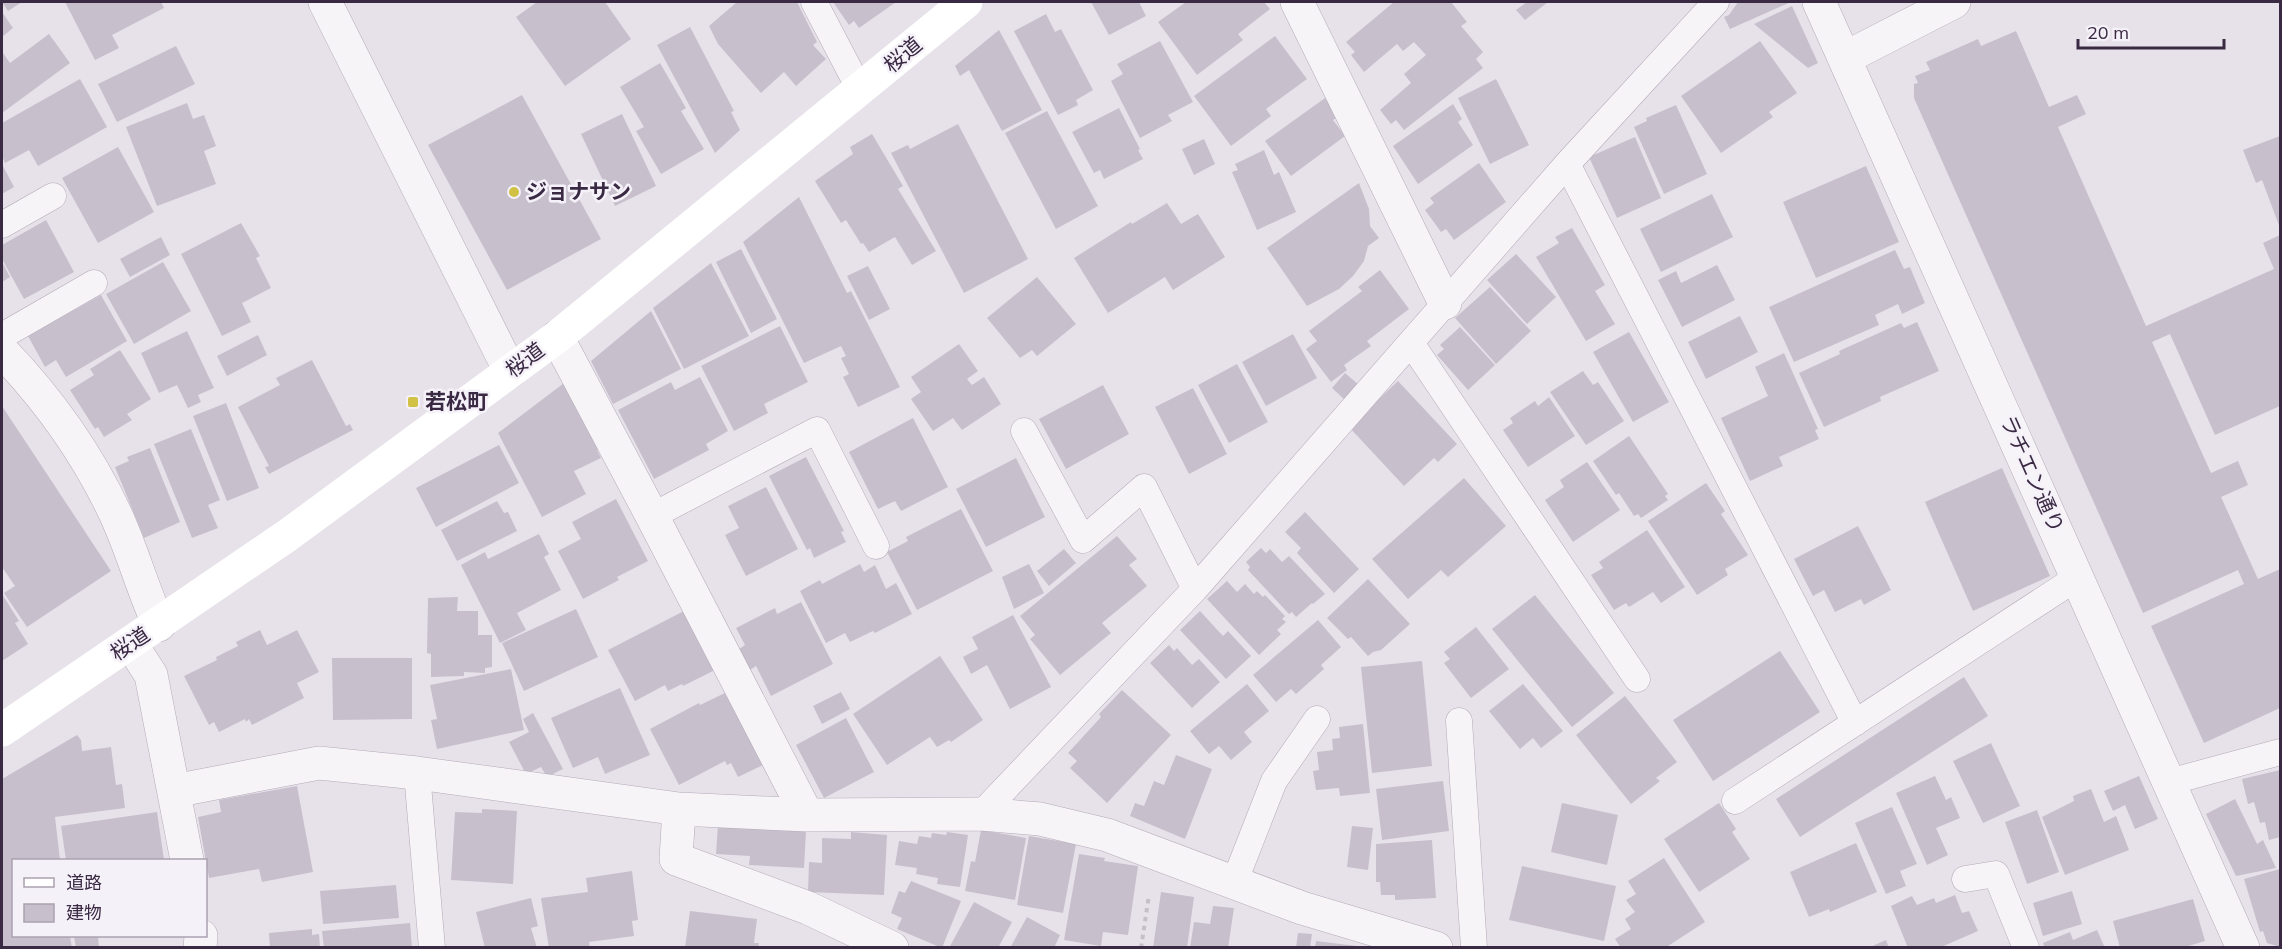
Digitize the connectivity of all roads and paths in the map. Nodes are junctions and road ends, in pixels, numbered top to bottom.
1 (325, 2) edge
2 (814, 2) edge
3 (966, 2) edge
4 (1297, 2) edge
5 (1716, 2) edge
6 (1819, 2) edge
7 (1954, 2) edge
8 (1845, 58) junction
9 (860, 90) junction
10 (1567, 164) junction
11 (52, 196) dead end
12 (2, 225) edge
13 (94, 283) dead end
14 (1445, 303) junction
15 (2, 336) edge
16 (557, 337) junction
17 (1411, 344) junction
18 (2, 351) edge
19 (510, 371) junction
20 (1024, 431) dead end
21 (652, 516) junction
22 (876, 546) dead end
23 (2078, 577) junction
24 (1195, 589) junction
25 (159, 625) junction
26 (131, 644) junction
27 (1637, 679) dead end
28 (1317, 719) dead end
29 (1459, 721) dead end
30 (1855, 723) junction
31 (2, 730) edge
32 (2280, 752) edge
33 (417, 773) junction
34 (2169, 782) junction
35 (174, 791) junction
36 (1735, 801) dead end
37 (679, 809) junction
38 (981, 814) junction
39 (807, 815) junction
40 (1156, 854) junction
41 (188, 859) edge
42 (1965, 879) dead end
43 (1234, 883) junction
44 (432, 948) edge
45 (892, 948) edge
46 (1141, 948) edge
47 (1435, 948) edge
48 (1474, 948) edge
49 (2026, 948) edge
50 (2243, 948) edge

1 - 19 street
2 - 9 lane
3 - 9 street, 桜道
4 - 14 street
5 - 10 lane
6 - 8 street, ラチエン通り
7 - 8 street
8 - 23 street, ラチエン通り
9 - 16 street, 桜道
10 - 14 lane
10 - 30 lane
11 - 12 lane
13 - 15 lane
14 - 17 lane
16 - 19 street, 桜道
16 - 21 street
17 - 24 lane
17 - 27 lane
18 - 25 street
19 - 25 street, 桜道
20 - 24 lane
21 - 22 lane
21 - 39 street
23 - 30 lane
23 - 34 street, ラチエン通り
24 - 38 lane
25 - 26 street, 桜道
26 - 31 street, 桜道
26 - 35 street
28 - 43 lane
29 - 48 lane
30 - 36 lane
32 - 34 lane
33 - 35 street
33 - 37 street
33 - 44 lane
34 - 50 street, ラチエン通り
35 - 41 street
37 - 39 street
37 - 45 street
38 - 39 street
38 - 40 street
40 - 43 street
40 - 46 path
42 - 49 lane
43 - 47 street

